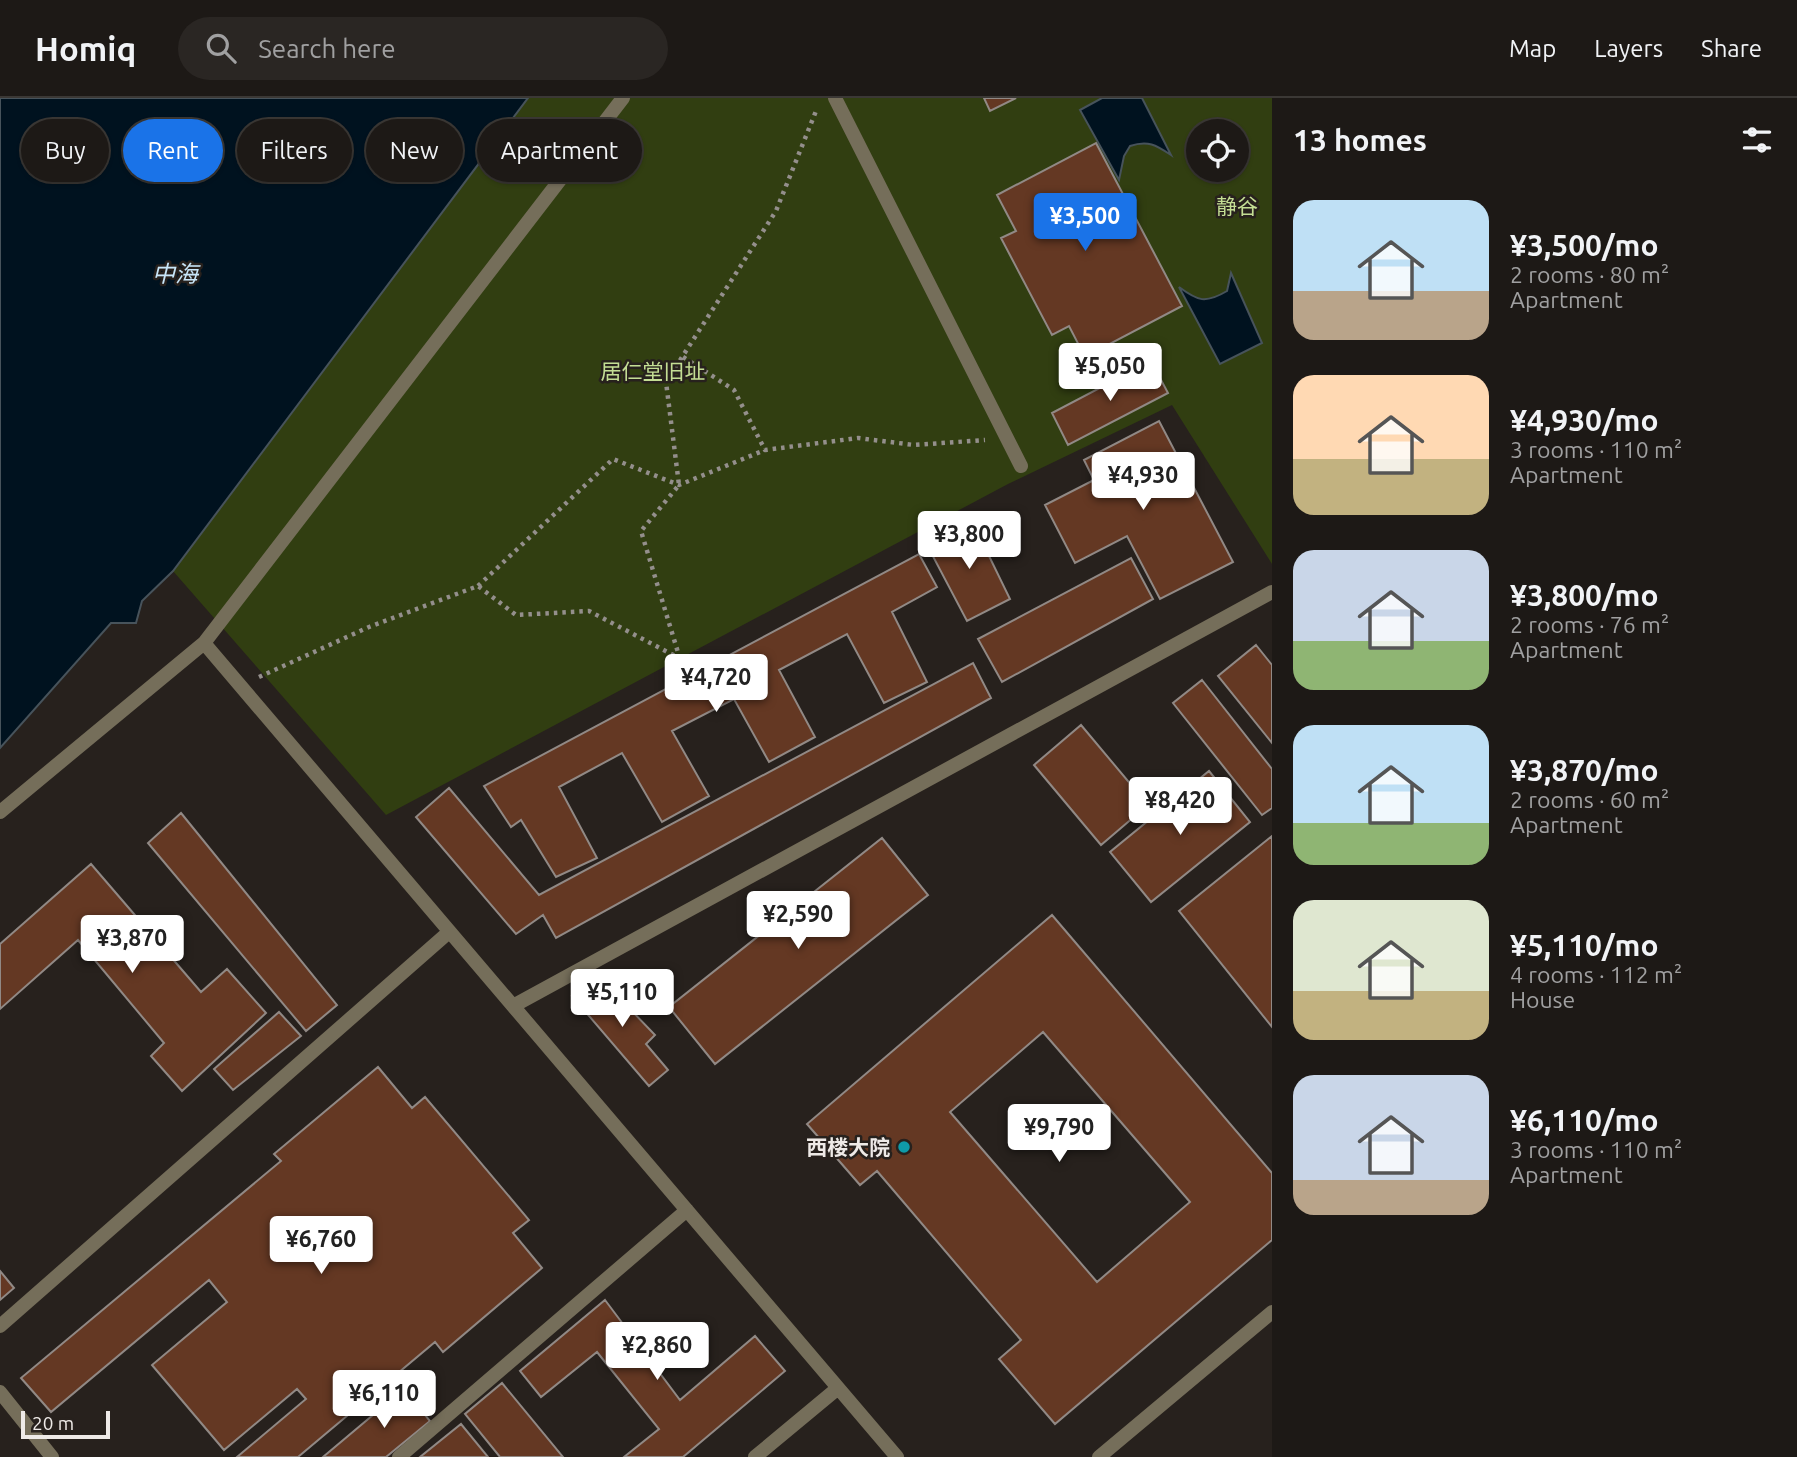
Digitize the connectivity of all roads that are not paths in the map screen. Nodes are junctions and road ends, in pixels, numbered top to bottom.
1 (623, 98) edge
2 (835, 98) edge
3 (1021, 466) dead end
4 (1272, 592) edge
5 (204, 643) junction
6 (0, 812) edge
7 (449, 932) junction
8 (513, 1006) junction
9 (687, 1210) junction
10 (1272, 1312) edge
11 (0, 1326) edge
12 (838, 1388) junction
13 (0, 1392) edge
14 (12, 1406) junction
15 (0, 1416) edge
16 (52, 1457) edge
17 (399, 1457) edge
18 (755, 1457) edge
19 (897, 1457) edge
20 (1099, 1457) edge

1 - 5 lane
2 - 3 lane
4 - 8 lane
5 - 6 lane
5 - 7 lane
7 - 8 lane
7 - 11 lane
8 - 9 lane
9 - 12 lane
9 - 17 lane
10 - 20 lane
12 - 18 lane
12 - 19 lane
13 - 14 lane
14 - 15 lane
14 - 16 lane

